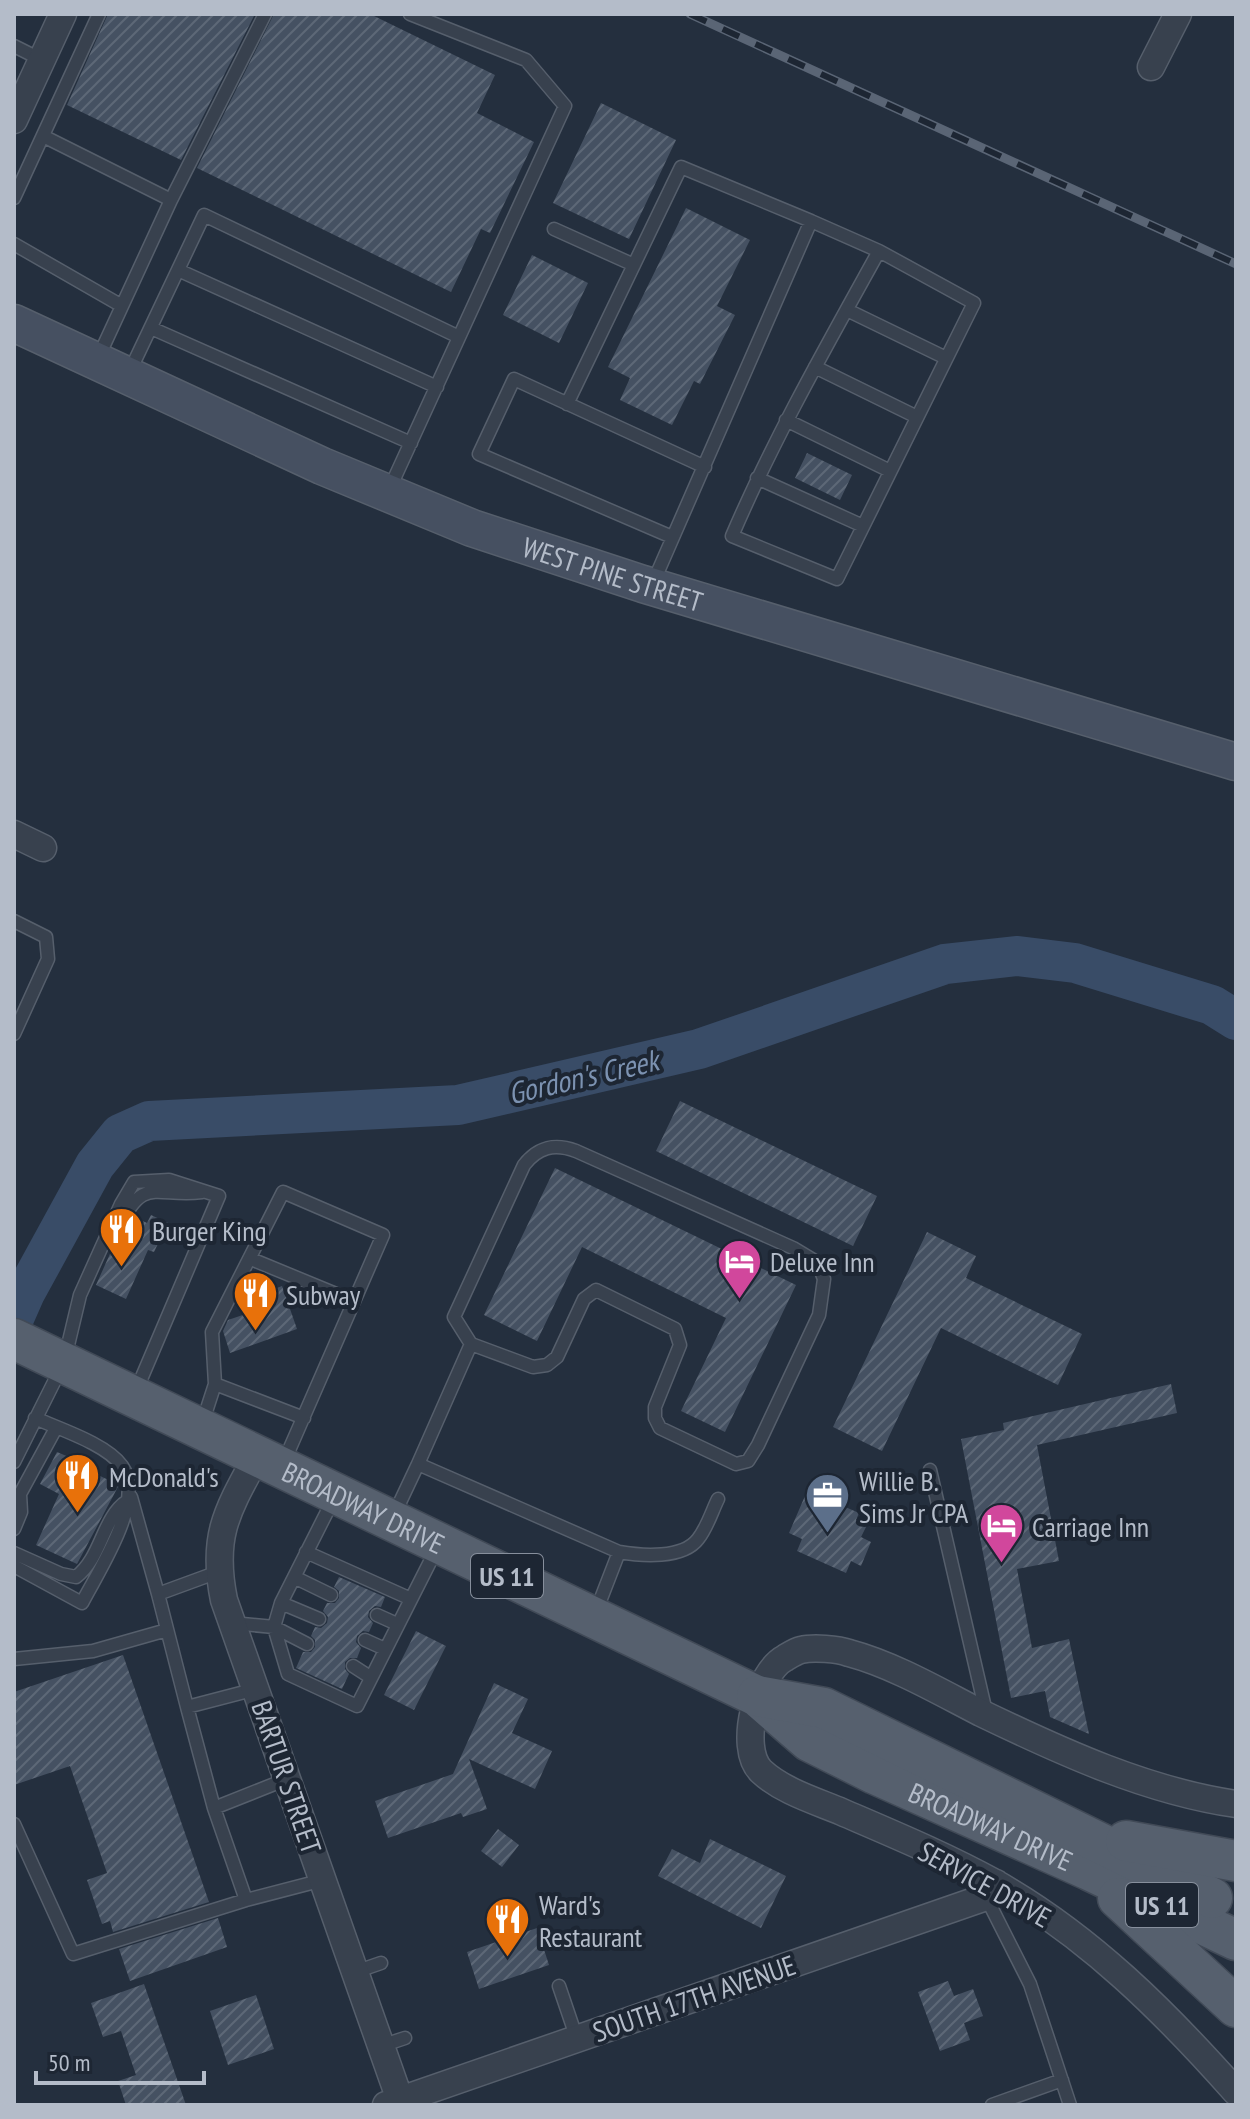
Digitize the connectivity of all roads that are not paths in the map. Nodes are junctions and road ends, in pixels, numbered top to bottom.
1 (63, 14) edge
2 (99, 14) edge
3 (265, 14) edge
4 (410, 14) edge
5 (1178, 14) edge
6 (14, 46) edge
7 (42, 60) junction
8 (1151, 67) dead end
9 (14, 120) edge
10 (43, 136) junction
11 (14, 198) edge
12 (171, 200) junction
13 (811, 221) junction
14 (554, 229) dead end
15 (14, 244) edge
16 (879, 251) junction
17 (634, 265) junction
18 (178, 270) junction
19 (122, 306) junction
20 (847, 310) junction
21 (14, 323) edge
22 (151, 328) junction
23 (459, 337) junction
24 (946, 358) junction
25 (815, 367) junction
26 (112, 369) junction
27 (437, 387) junction
28 (567, 404) junction
29 (917, 417) junction
30 (786, 420) junction
31 (411, 443) junction
32 (705, 467) junction
33 (890, 471) junction
34 (757, 478) junction
35 (388, 493) junction
36 (863, 526) junction
37 (672, 537) junction
38 (652, 586) junction
39 (1236, 762) edge
40 (14, 834) edge
41 (43, 848) dead end
42 (14, 921) edge
43 (14, 1034) edge
44 (251, 1259) junction
45 (353, 1301) junction
46 (471, 1344) junction
47 (39, 1350) edge
48 (215, 1384) junction
49 (134, 1396) junction
50 (35, 1418) junction
51 (304, 1418) junction
52 (56, 1428) junction
53 (201, 1428) junction
54 (269, 1461) junction
55 (14, 1462) edge
56 (418, 1464) junction
57 (930, 1470) dead end
58 (337, 1494) junction
59 (128, 1495) junction
60 (17, 1496) edge
61 (718, 1499) dead end
62 (391, 1520) junction
63 (14, 1529) edge
64 (440, 1543) junction
65 (306, 1552) junction
66 (619, 1552) junction
67 (14, 1553) edge
68 (14, 1566) edge
69 (218, 1572) junction
70 (294, 1577) junction
71 (158, 1594) junction
72 (331, 1595) dead end
73 (411, 1599) junction
74 (281, 1603) junction
75 (377, 1615) dead end
76 (594, 1617) junction
77 (319, 1619) dead end
78 (232, 1623) junction
79 (397, 1624) junction
80 (274, 1627) junction
81 (167, 1630) junction
82 (365, 1640) dead end
83 (307, 1644) dead end
84 (385, 1649) junction
85 (14, 1659) edge
86 (353, 1666) dead end
87 (370, 1677) junction
88 (256, 1689) junction
89 (757, 1696) junction
90 (187, 1707) junction
91 (987, 1715) junction
92 (287, 1779) junction
93 (1236, 1804) edge
94 (214, 1808) junction
95 (14, 1824) edge
96 (1074, 1831) junction
97 (1236, 1861) edge
98 (1089, 1870) junction
99 (323, 1880) junction
100 (991, 1890) junction
101 (246, 1900) junction
102 (1236, 1909) edge
103 (1236, 1940) edge
104 (381, 1963) dead end
105 (355, 1972) junction
106 (559, 1986) dead end
107 (1236, 2007) edge
108 (577, 2039) junction
109 (1062, 2080) junction
110 (1236, 2092) edge
111 (397, 2104) edge
112 (992, 2105) edge
113 (1070, 2105) edge

1 - 7 street
2 - 10 lane
3 - 12 lane
4 - 23 lane
5 - 8 street
6 - 7 lane
7 - 9 street
10 - 11 lane
10 - 12 lane
12 - 19 lane
13 - 16 lane
13 - 17 lane
13 - 32 lane
14 - 17 lane
15 - 19 lane
16 - 20 lane
16 - 24 lane
17 - 28 lane
18 - 22 lane
18 - 23 lane
18 - 27 lane
19 - 26 lane
20 - 24 lane
20 - 25 lane
21 - 26 street, WEST PINE STREET
22 - 26 lane
22 - 31 lane
23 - 27 lane
24 - 29 lane
25 - 29 lane
25 - 30 lane
26 - 35 street, WEST PINE STREET
27 - 31 lane
28 - 32 lane
28 - 37 lane
29 - 33 lane
30 - 33 lane
30 - 34 lane
31 - 35 lane
32 - 37 lane
33 - 36 lane
34 - 36 lane
34 - 36 lane
35 - 38 street, WEST PINE STREET
37 - 38 lane
38 - 39 street, WEST PINE STREET
40 - 41 street
42 - 43 lane
44 - 45 lane
44 - 45 lane
44 - 48 lane
45 - 51 lane
46 - 46 lane
46 - 56 lane
47 - 49 main road, BROADWAY DRIVE / US 11
47 - 49 lane
47 - 50 lane
48 - 51 lane
48 - 53 lane
49 - 53 main road, BROADWAY DRIVE / US 11
50 - 52 lane
50 - 55 lane
51 - 54 lane
52 - 59 lane
52 - 60 lane
53 - 54 main road, BROADWAY DRIVE / US 11
54 - 58 main road, BROADWAY DRIVE / US 11
54 - 69 street, BARTUR STREET
56 - 62 lane
56 - 66 lane
57 - 91 lane
58 - 62 main road, BROADWAY DRIVE / US 11
58 - 65 lane
59 - 67 lane
59 - 68 lane
59 - 71 lane
60 - 63 lane
61 - 66 lane
62 - 64 main road, BROADWAY DRIVE / US 11
64 - 73 lane
64 - 76 main road, BROADWAY DRIVE / US 11
65 - 70 lane
65 - 73 lane
66 - 76 lane
69 - 71 lane
69 - 78 street, BARTUR STREET
70 - 72 lane
70 - 74 lane
71 - 81 lane
73 - 79 lane
74 - 77 lane
74 - 80 lane
75 - 79 lane
76 - 89 main road, BROADWAY DRIVE / US 11
78 - 80 lane
78 - 88 street, BARTUR STREET
79 - 84 lane
80 - 83 lane
80 - 87 lane
81 - 85 lane
81 - 90 lane
82 - 84 lane
84 - 87 lane
86 - 87 lane
88 - 90 lane
88 - 92 street, BARTUR STREET
89 - 91 street
89 - 96 main road, BROADWAY DRIVE / US 11
89 - 98 main road, BROADWAY DRIVE / US 11
89 - 100 street, SERVICE DRIVE
90 - 94 lane
91 - 93 street
92 - 94 lane
92 - 99 street, BARTUR STREET
94 - 101 lane
95 - 101 lane
96 - 97 main road
96 - 102 main road, BROADWAY DRIVE / US 11
98 - 103 main road, BROADWAY DRIVE / US 11
98 - 107 main road
99 - 101 lane
99 - 105 street, BARTUR STREET
100 - 108 street, SOUTH 17TH AVENUE
100 - 109 lane
100 - 110 street, SERVICE DRIVE
104 - 105 lane
105 - 111 street, BARTUR STREET
106 - 108 lane
108 - 111 street, SOUTH 17TH AVENUE
109 - 112 lane
109 - 113 lane

